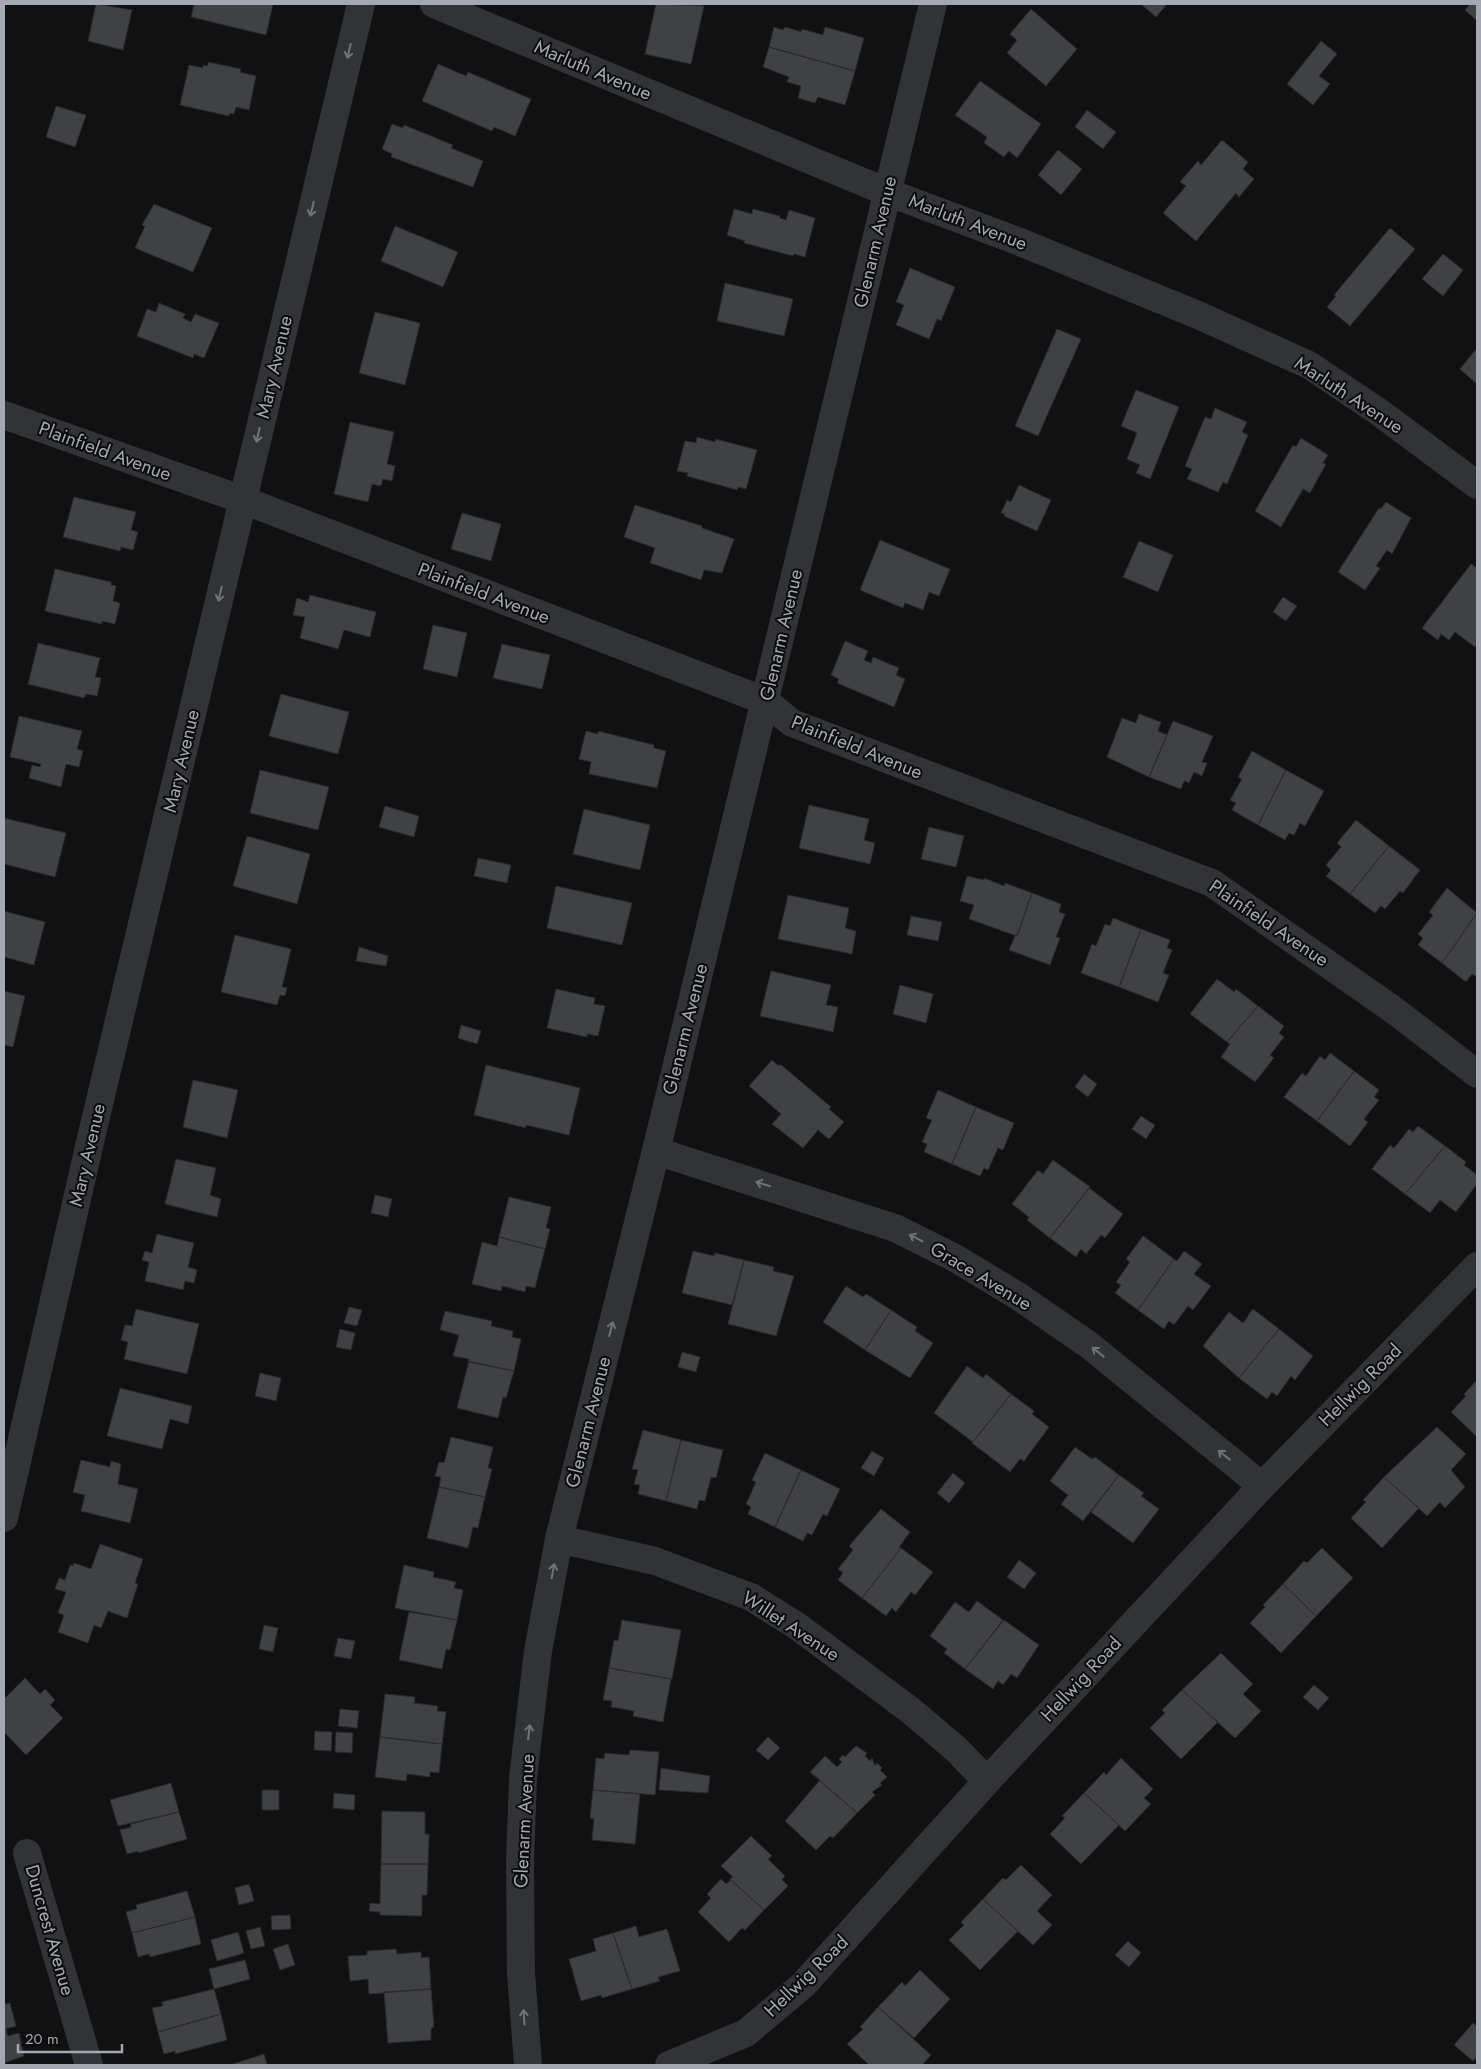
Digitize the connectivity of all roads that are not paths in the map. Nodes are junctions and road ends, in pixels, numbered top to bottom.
1 (361, 4) edge
2 (434, 4) edge
3 (932, 4) edge
4 (887, 192) junction
5 (4, 415) edge
6 (1477, 486) edge
7 (243, 500) junction
8 (765, 701) junction
9 (1477, 1074) edge
10 (656, 1151) junction
11 (1477, 1266) edge
12 (1262, 1486) junction
13 (4, 1518) edge
14 (559, 1539) junction
15 (986, 1781) junction
16 (27, 1853) dead end
17 (89, 2065) edge
18 (528, 2065) edge
19 (669, 2065) edge

1 -> 7 street, Mary Avenue
2 - 4 street, Marluth Avenue
3 - 4 street, Glenarm Avenue
4 - 6 street, Marluth Avenue
4 - 8 street, Glenarm Avenue
5 - 7 street, Plainfield Avenue
7 - 8 street, Plainfield Avenue
7 -> 13 street, Mary Avenue
8 - 9 street, Plainfield Avenue
8 - 10 street, Glenarm Avenue
12 -> 10 street, Grace Avenue
14 -> 10 street, Glenarm Avenue
11 - 12 street, Hellwig Road
12 - 15 street, Hellwig Road
14 - 15 street, Willet Avenue
18 -> 14 street, Glenarm Avenue
15 - 19 street, Hellwig Road
16 - 17 street, Duncrest Avenue

